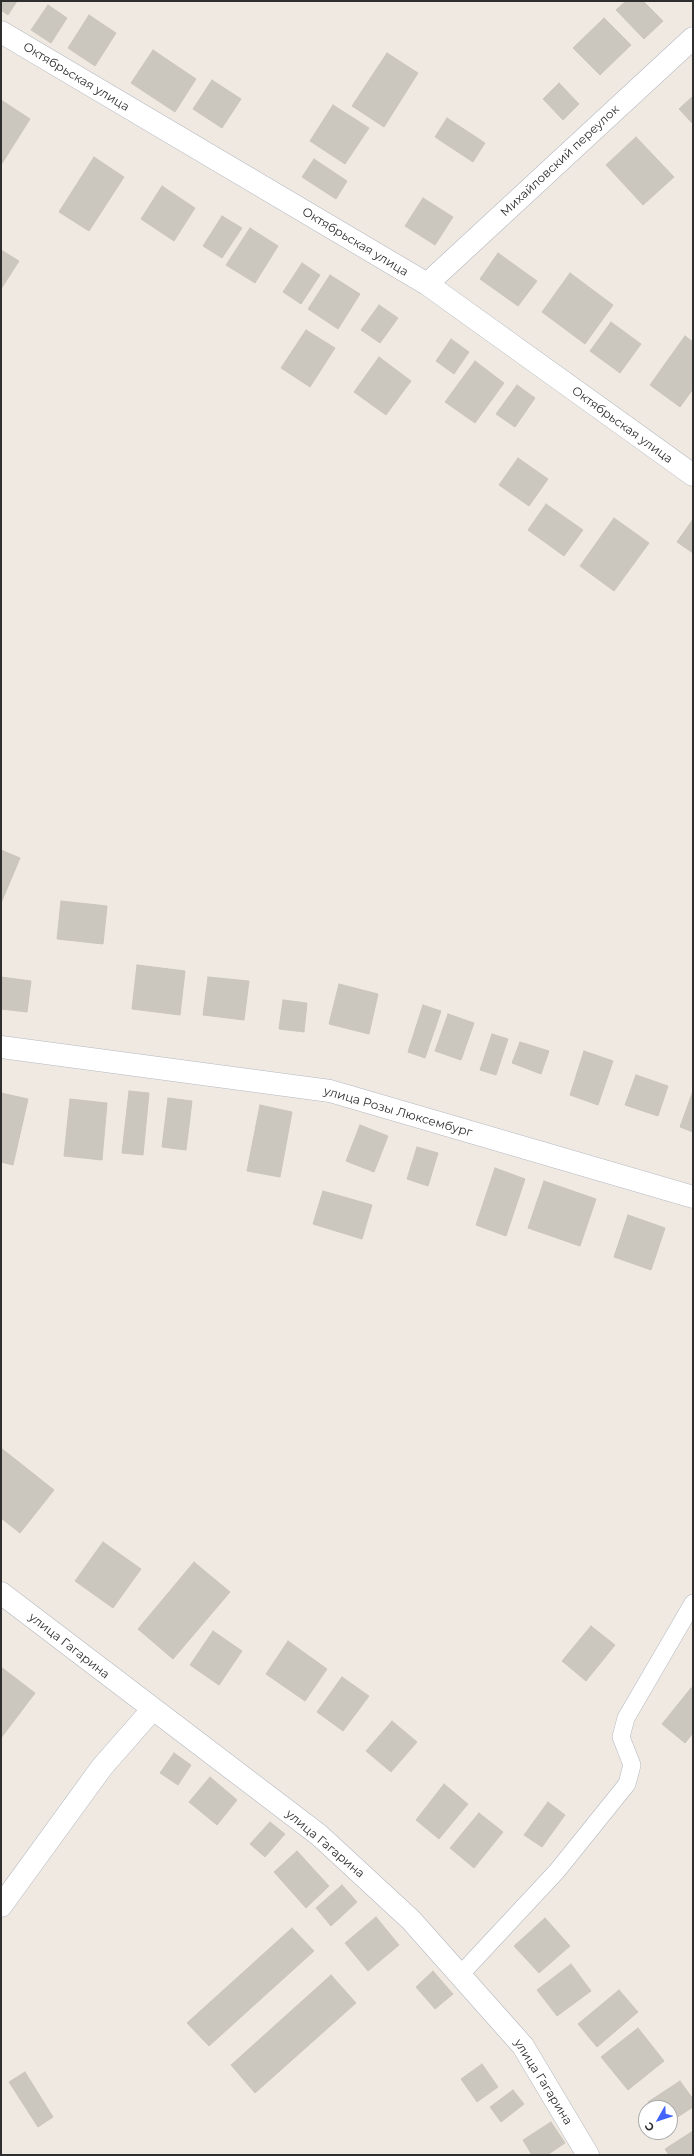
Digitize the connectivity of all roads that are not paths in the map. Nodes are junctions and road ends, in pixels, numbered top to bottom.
1 (1, 32) edge
2 (693, 38) edge
3 (427, 284) junction
4 (693, 476) edge
5 (1, 1047) edge
6 (693, 1197) edge
7 (1, 1593) edge
8 (693, 1603) edge
9 (152, 1710) junction
10 (2, 1902) edge
11 (460, 1975) junction
12 (588, 2155) edge

1 - 3 street, Октябрьская улица
2 - 3 street, Михайловский переулок
3 - 4 street, Октябрьская улица
5 - 6 street, улица Розы Люксембург
7 - 9 street, улица Гагарина
8 - 11 lane
9 - 10 street
9 - 11 street, улица Гагарина
11 - 12 street, улица Гагарина

